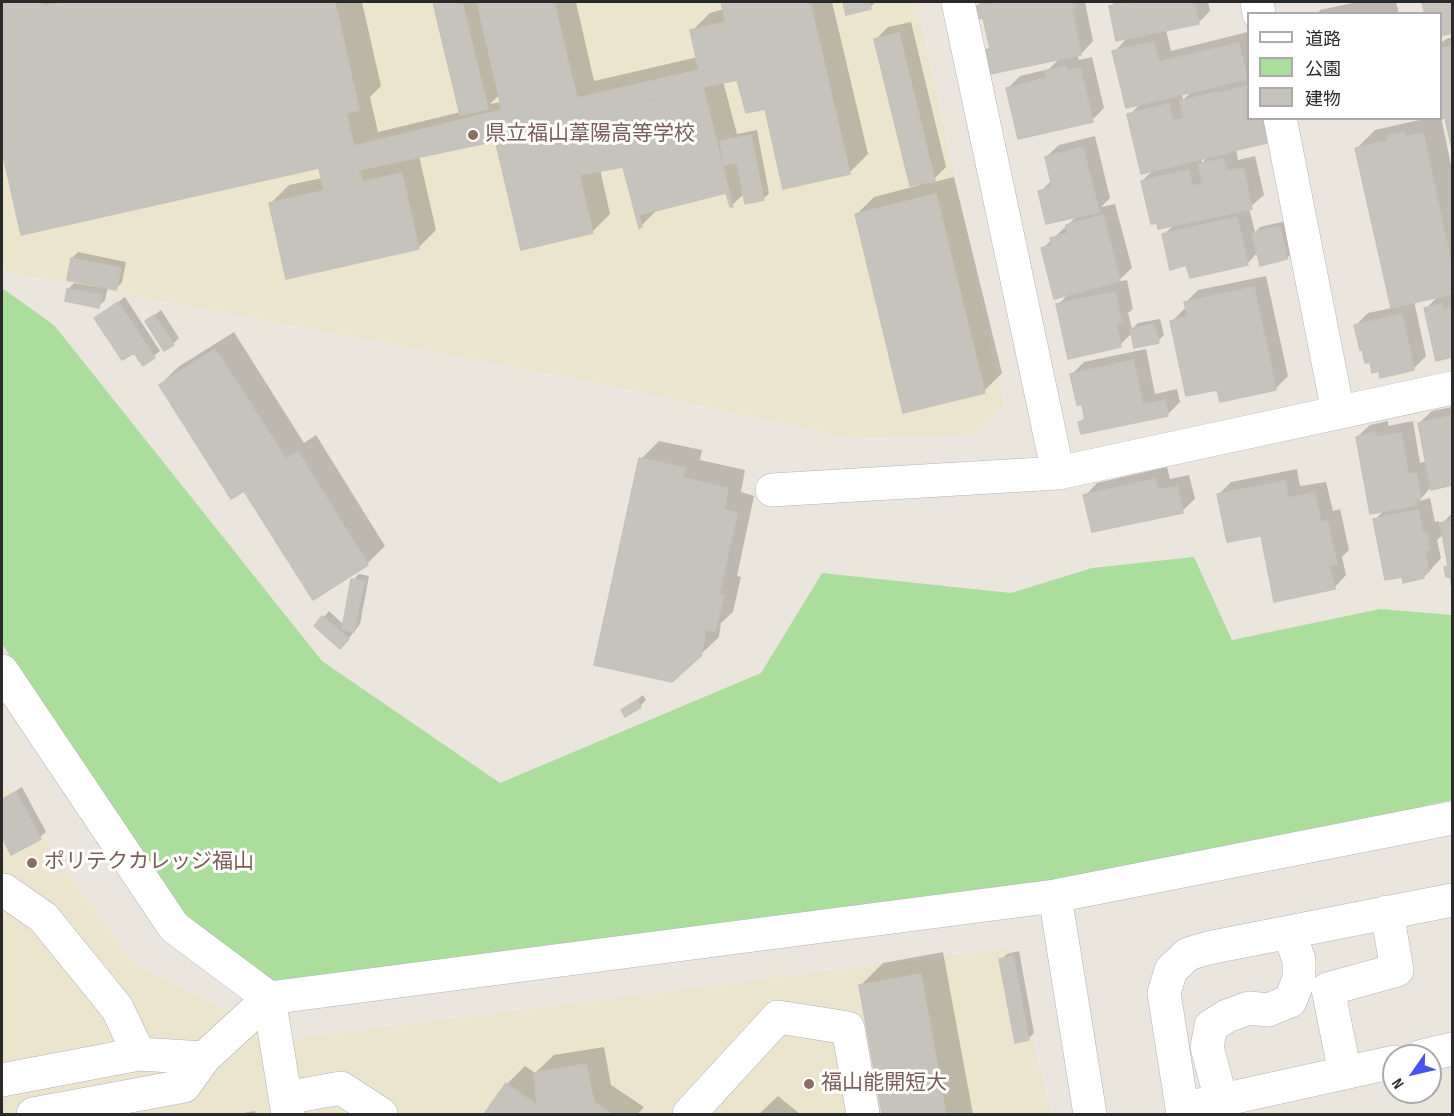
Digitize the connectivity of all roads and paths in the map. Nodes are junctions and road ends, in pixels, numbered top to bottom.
1 (958, 2) edge
2 (1280, 120) edge
3 (1452, 388) edge
4 (1338, 412) junction
5 (1058, 473) junction
6 (772, 490) dead end
7 (2, 671) edge
8 (1452, 818) edge
9 (2, 890) edge
10 (1055, 896) junction
11 (1452, 900) edge
12 (1387, 912) junction
13 (1289, 932) junction
14 (269, 998) junction
15 (139, 1054) junction
16 (204, 1058) junction
17 (1382, 1065) edge
18 (1345, 1073) junction
19 (2, 1080) edge
20 (1221, 1100) junction
21 (287, 1106) edge
22 (1183, 1112) edge
23 (33, 1114) edge
24 (381, 1114) edge
25 (690, 1114) edge
26 (863, 1114) edge
27 (1090, 1114) edge

1 - 5 street
2 - 4 street
3 - 4 street
4 - 5 street
5 - 6 street
7 - 14 street
8 - 10 street
9 - 15 street
10 - 14 street
10 - 27 street
11 - 12 street
12 - 13 street
12 - 18 street
13 - 20 street
13 - 22 street
14 - 16 street
14 - 21 street
15 - 16 street
15 - 19 street
16 - 23 street
17 - 18 street
18 - 20 street
20 - 22 street
21 - 24 street
25 - 26 street

